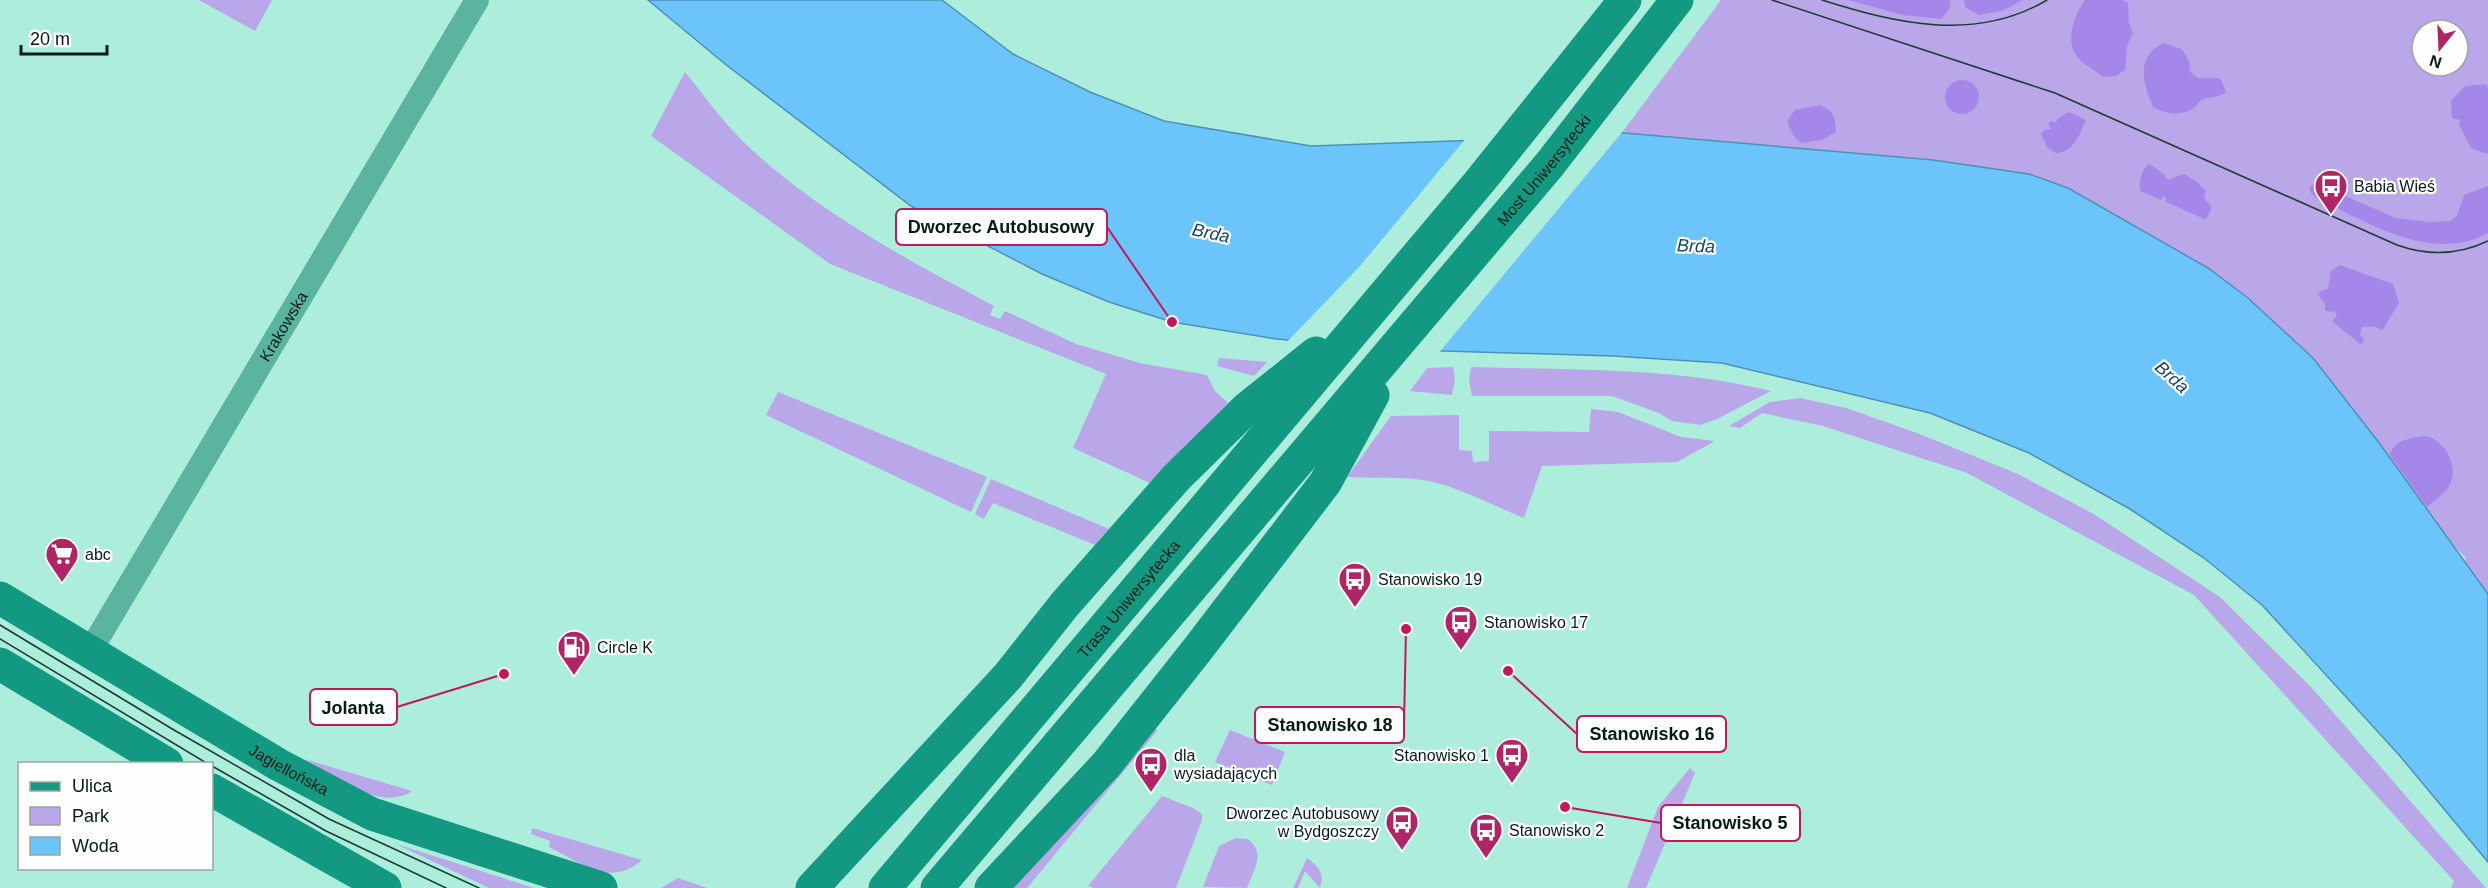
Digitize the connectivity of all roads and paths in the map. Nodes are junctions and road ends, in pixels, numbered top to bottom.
1 (477, 0) edge
2 (1625, 0) edge
3 (1677, 0) edge
4 (1372, 309) junction
5 (1406, 335) junction
6 (0, 598) edge
7 (89, 653) junction
8 (0, 664) edge
9 (164, 762) edge
10 (213, 791) edge
11 (364, 883) edge
12 (601, 888) edge
13 (812, 888) edge
14 (885, 888) edge
15 (938, 888) edge
16 (991, 888) edge

1 - 7 street, Krakowska
2 - 4 main road
3 - 5 main road, Most Uniwersytecki
4 - 13 main road
4 - 14 main road, Trasa Uniwersytecka
5 - 15 main road
5 - 16 main road
6 - 7 main road, Jagiellońska
7 - 12 main road, Jagiellońska
8 - 9 main road
10 - 11 main road

